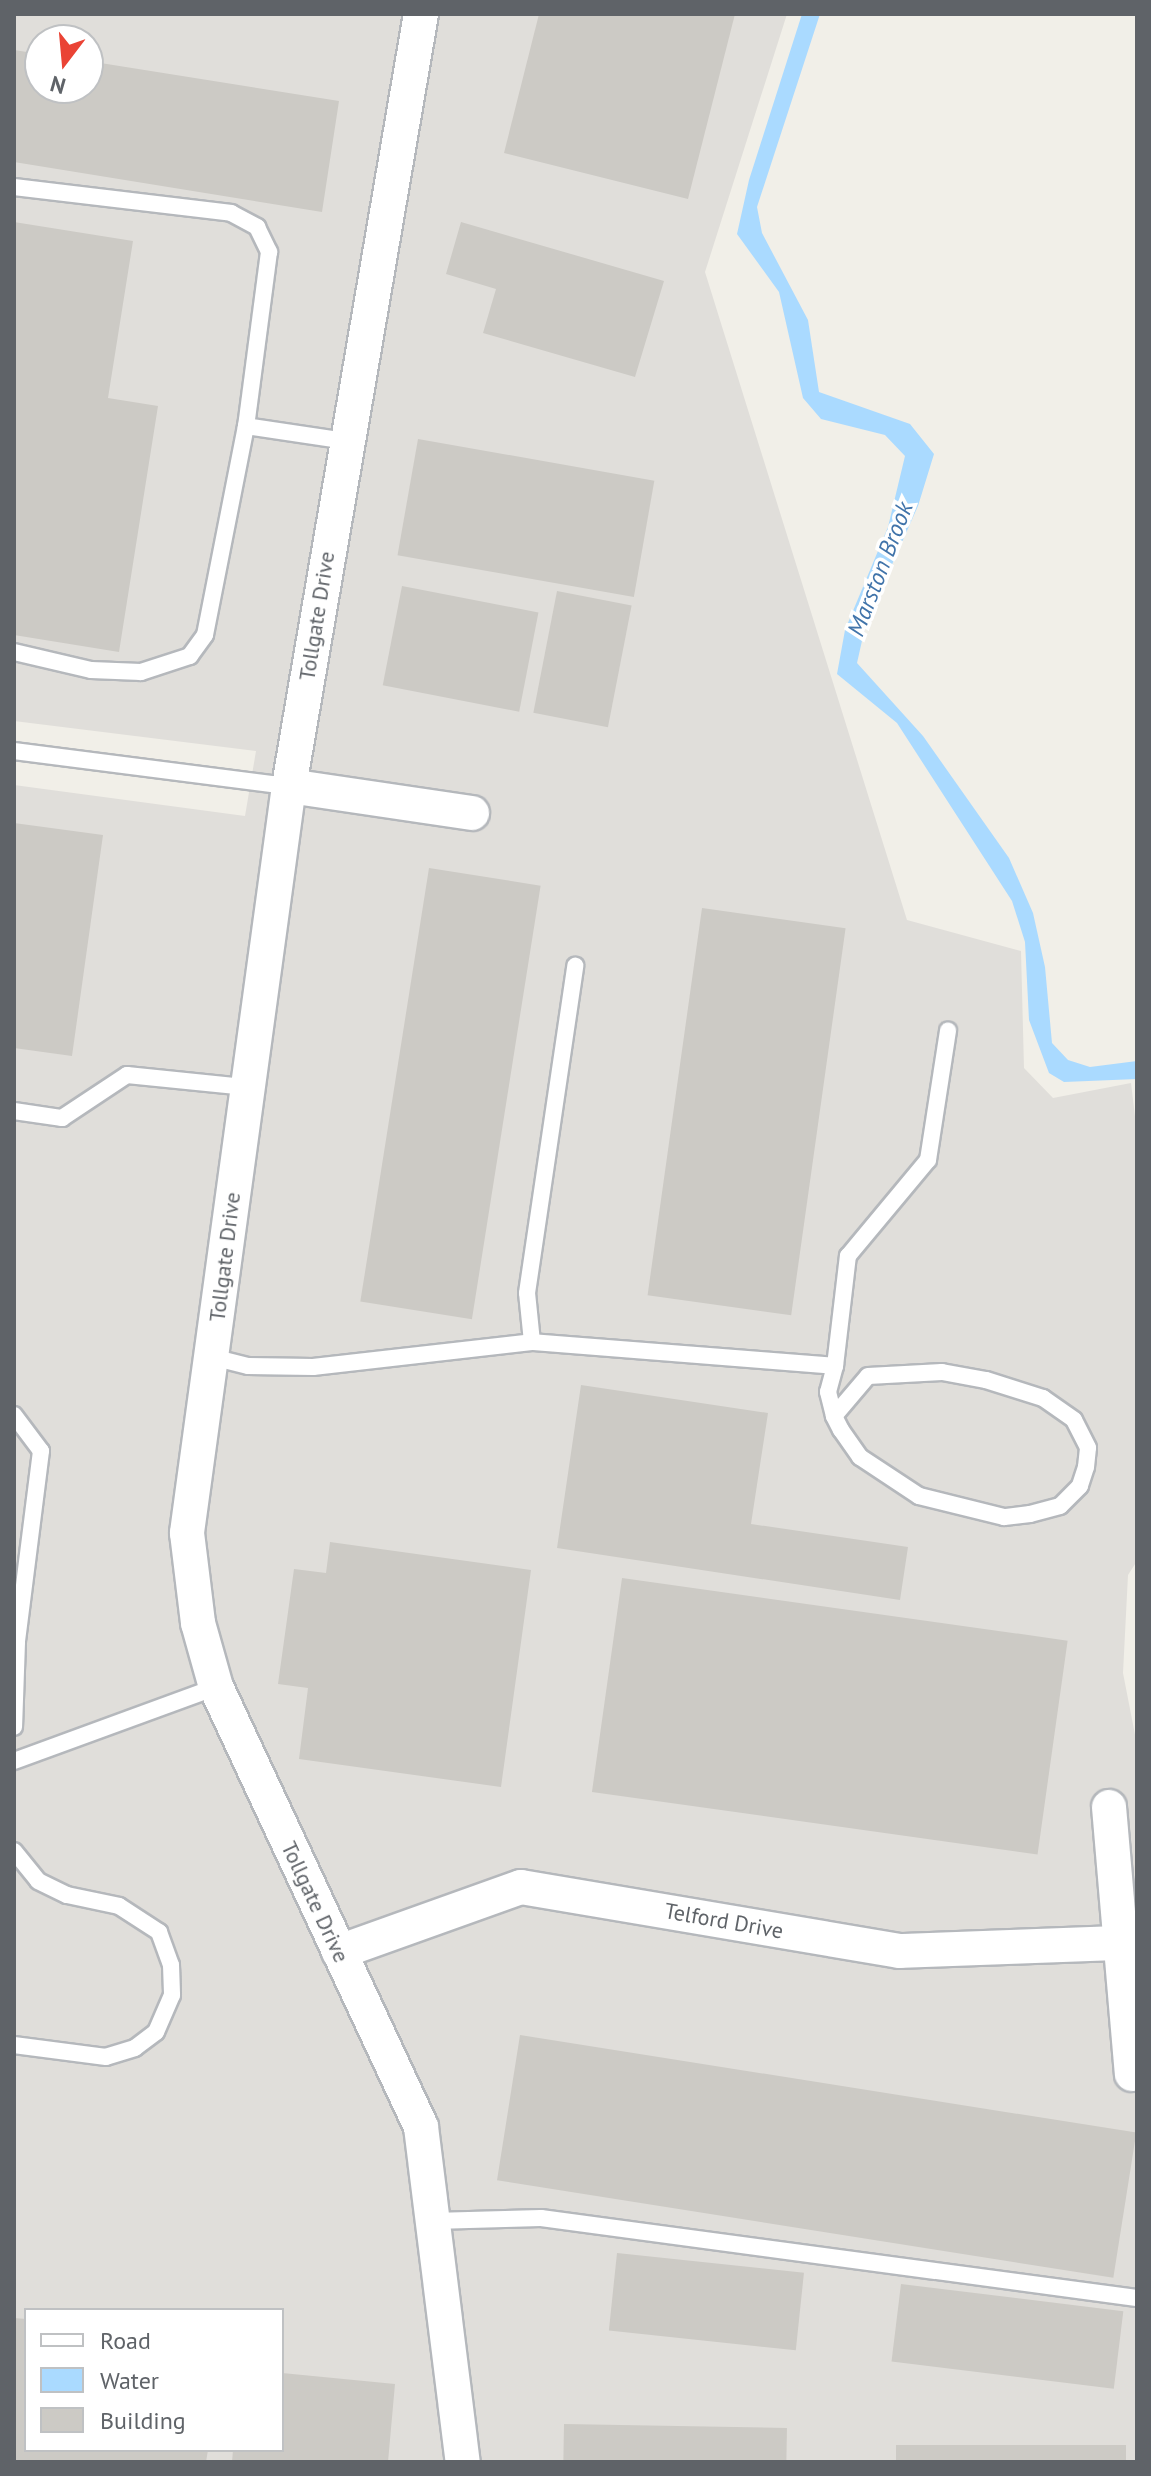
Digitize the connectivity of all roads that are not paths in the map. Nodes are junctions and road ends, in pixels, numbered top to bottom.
1 (415, 15) edge
2 (14, 187) edge
3 (246, 426) junction
4 (346, 441) junction
5 (14, 652) edge
6 (14, 751) edge
7 (289, 786) junction
8 (472, 813) dead end
9 (575, 966) dead end
10 (948, 1031) dead end
11 (246, 1087) junction
12 (14, 1111) edge
13 (532, 1342) junction
14 (212, 1357) junction
15 (835, 1366) junction
16 (14, 1415) edge
17 (834, 1416) junction
18 (216, 1687) junction
19 (14, 1727) edge
20 (14, 1761) edge
21 (1109, 1807) dead end
22 (14, 1851) edge
23 (1121, 1943) junction
24 (339, 1952) junction
25 (14, 2045) edge
26 (1132, 2074) dead end
27 (433, 2221) junction
28 (1137, 2298) edge
29 (463, 2462) edge

1 - 4 street, Tollgate Drive
2 - 3 lane
3 - 4 lane
3 - 5 lane
4 - 7 street, Tollgate Drive
6 - 7 lane
7 - 8 street
7 - 11 street, Tollgate Drive
9 - 13 lane
10 - 15 lane
11 - 12 lane
11 - 14 street, Tollgate Drive
13 - 14 lane
13 - 15 lane
14 - 18 street, Tollgate Drive
15 - 17 lane
16 - 19 lane
17 - 17 lane
18 - 20 lane
18 - 24 street, Tollgate Drive
21 - 23 street
22 - 25 lane
23 - 24 street, Telford Drive
23 - 26 street
24 - 27 street, Tollgate Drive
27 - 28 lane
27 - 29 street, Tollgate Drive

